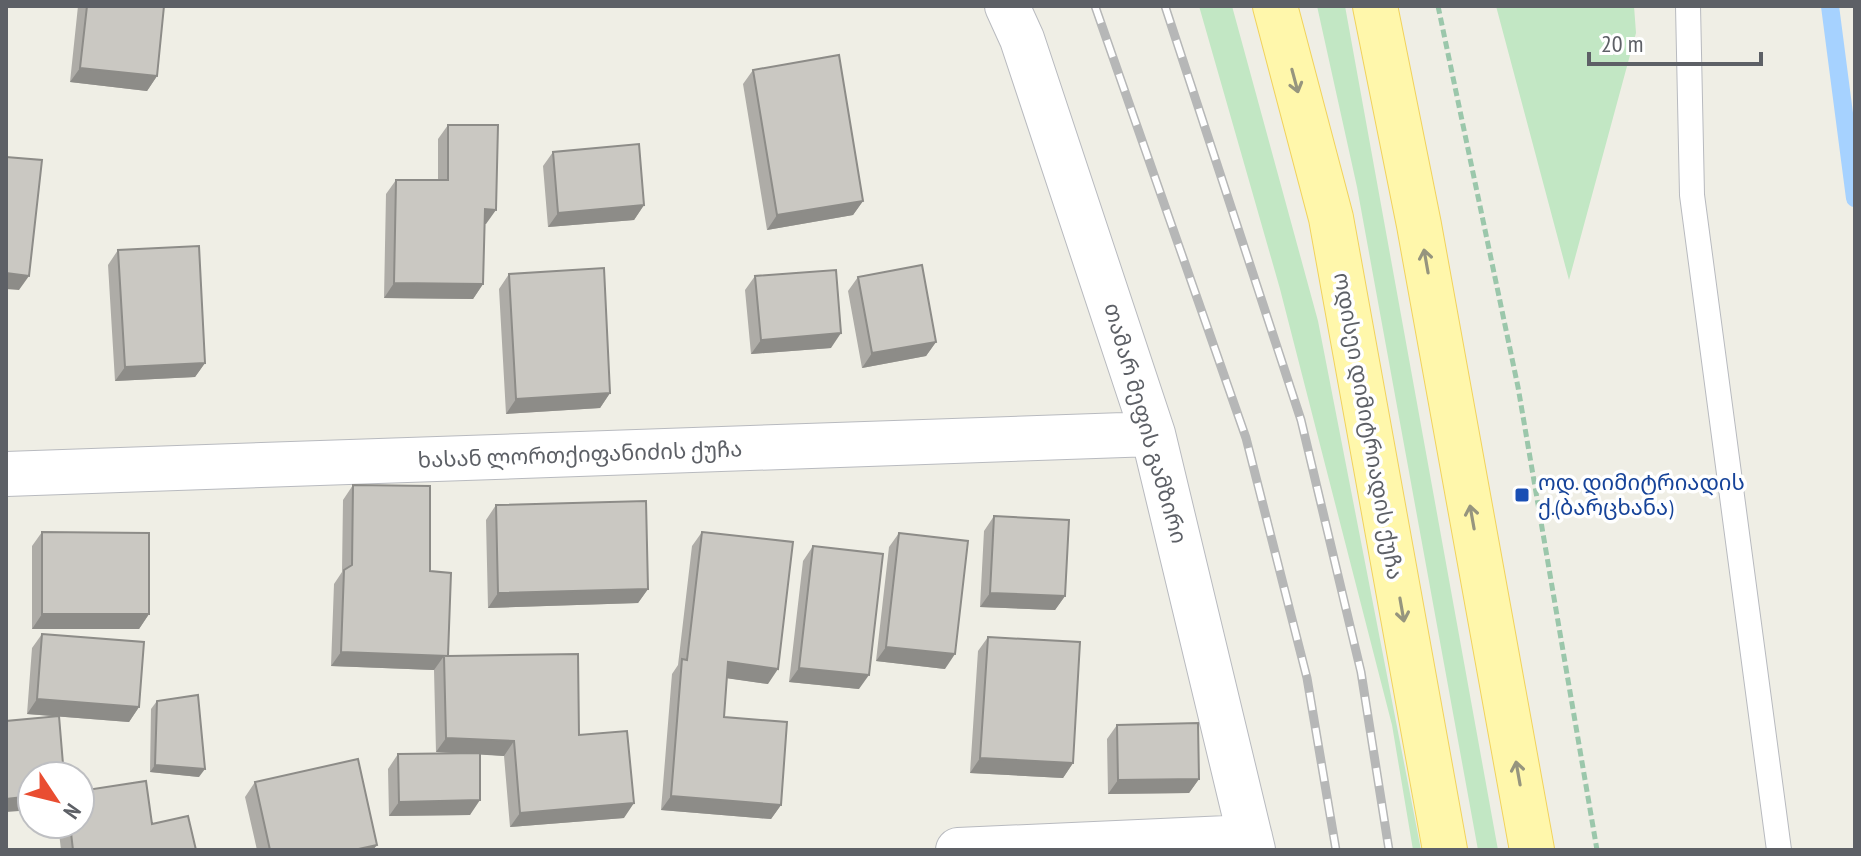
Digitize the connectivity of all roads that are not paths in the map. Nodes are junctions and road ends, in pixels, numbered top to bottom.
1 (1007, 6) edge
2 (1275, 6) edge
3 (1375, 6) edge
4 (1688, 6) edge
5 (1153, 434) junction
6 (6, 474) edge
7 (1251, 844) edge
8 (958, 850) edge
9 (1445, 850) edge
10 (1532, 850) edge
11 (1779, 850) edge

1 - 5 street, თამარ მეფის გამზირი
2 -> 9 main road, ოდისეი დიმიტრიადის ქუჩა
10 -> 3 main road
4 - 11 lane
5 - 6 street, ხასან ლორთქიფანიძის ქუჩა
5 - 7 street, თამარ მეფის გამზირი
7 - 8 street

